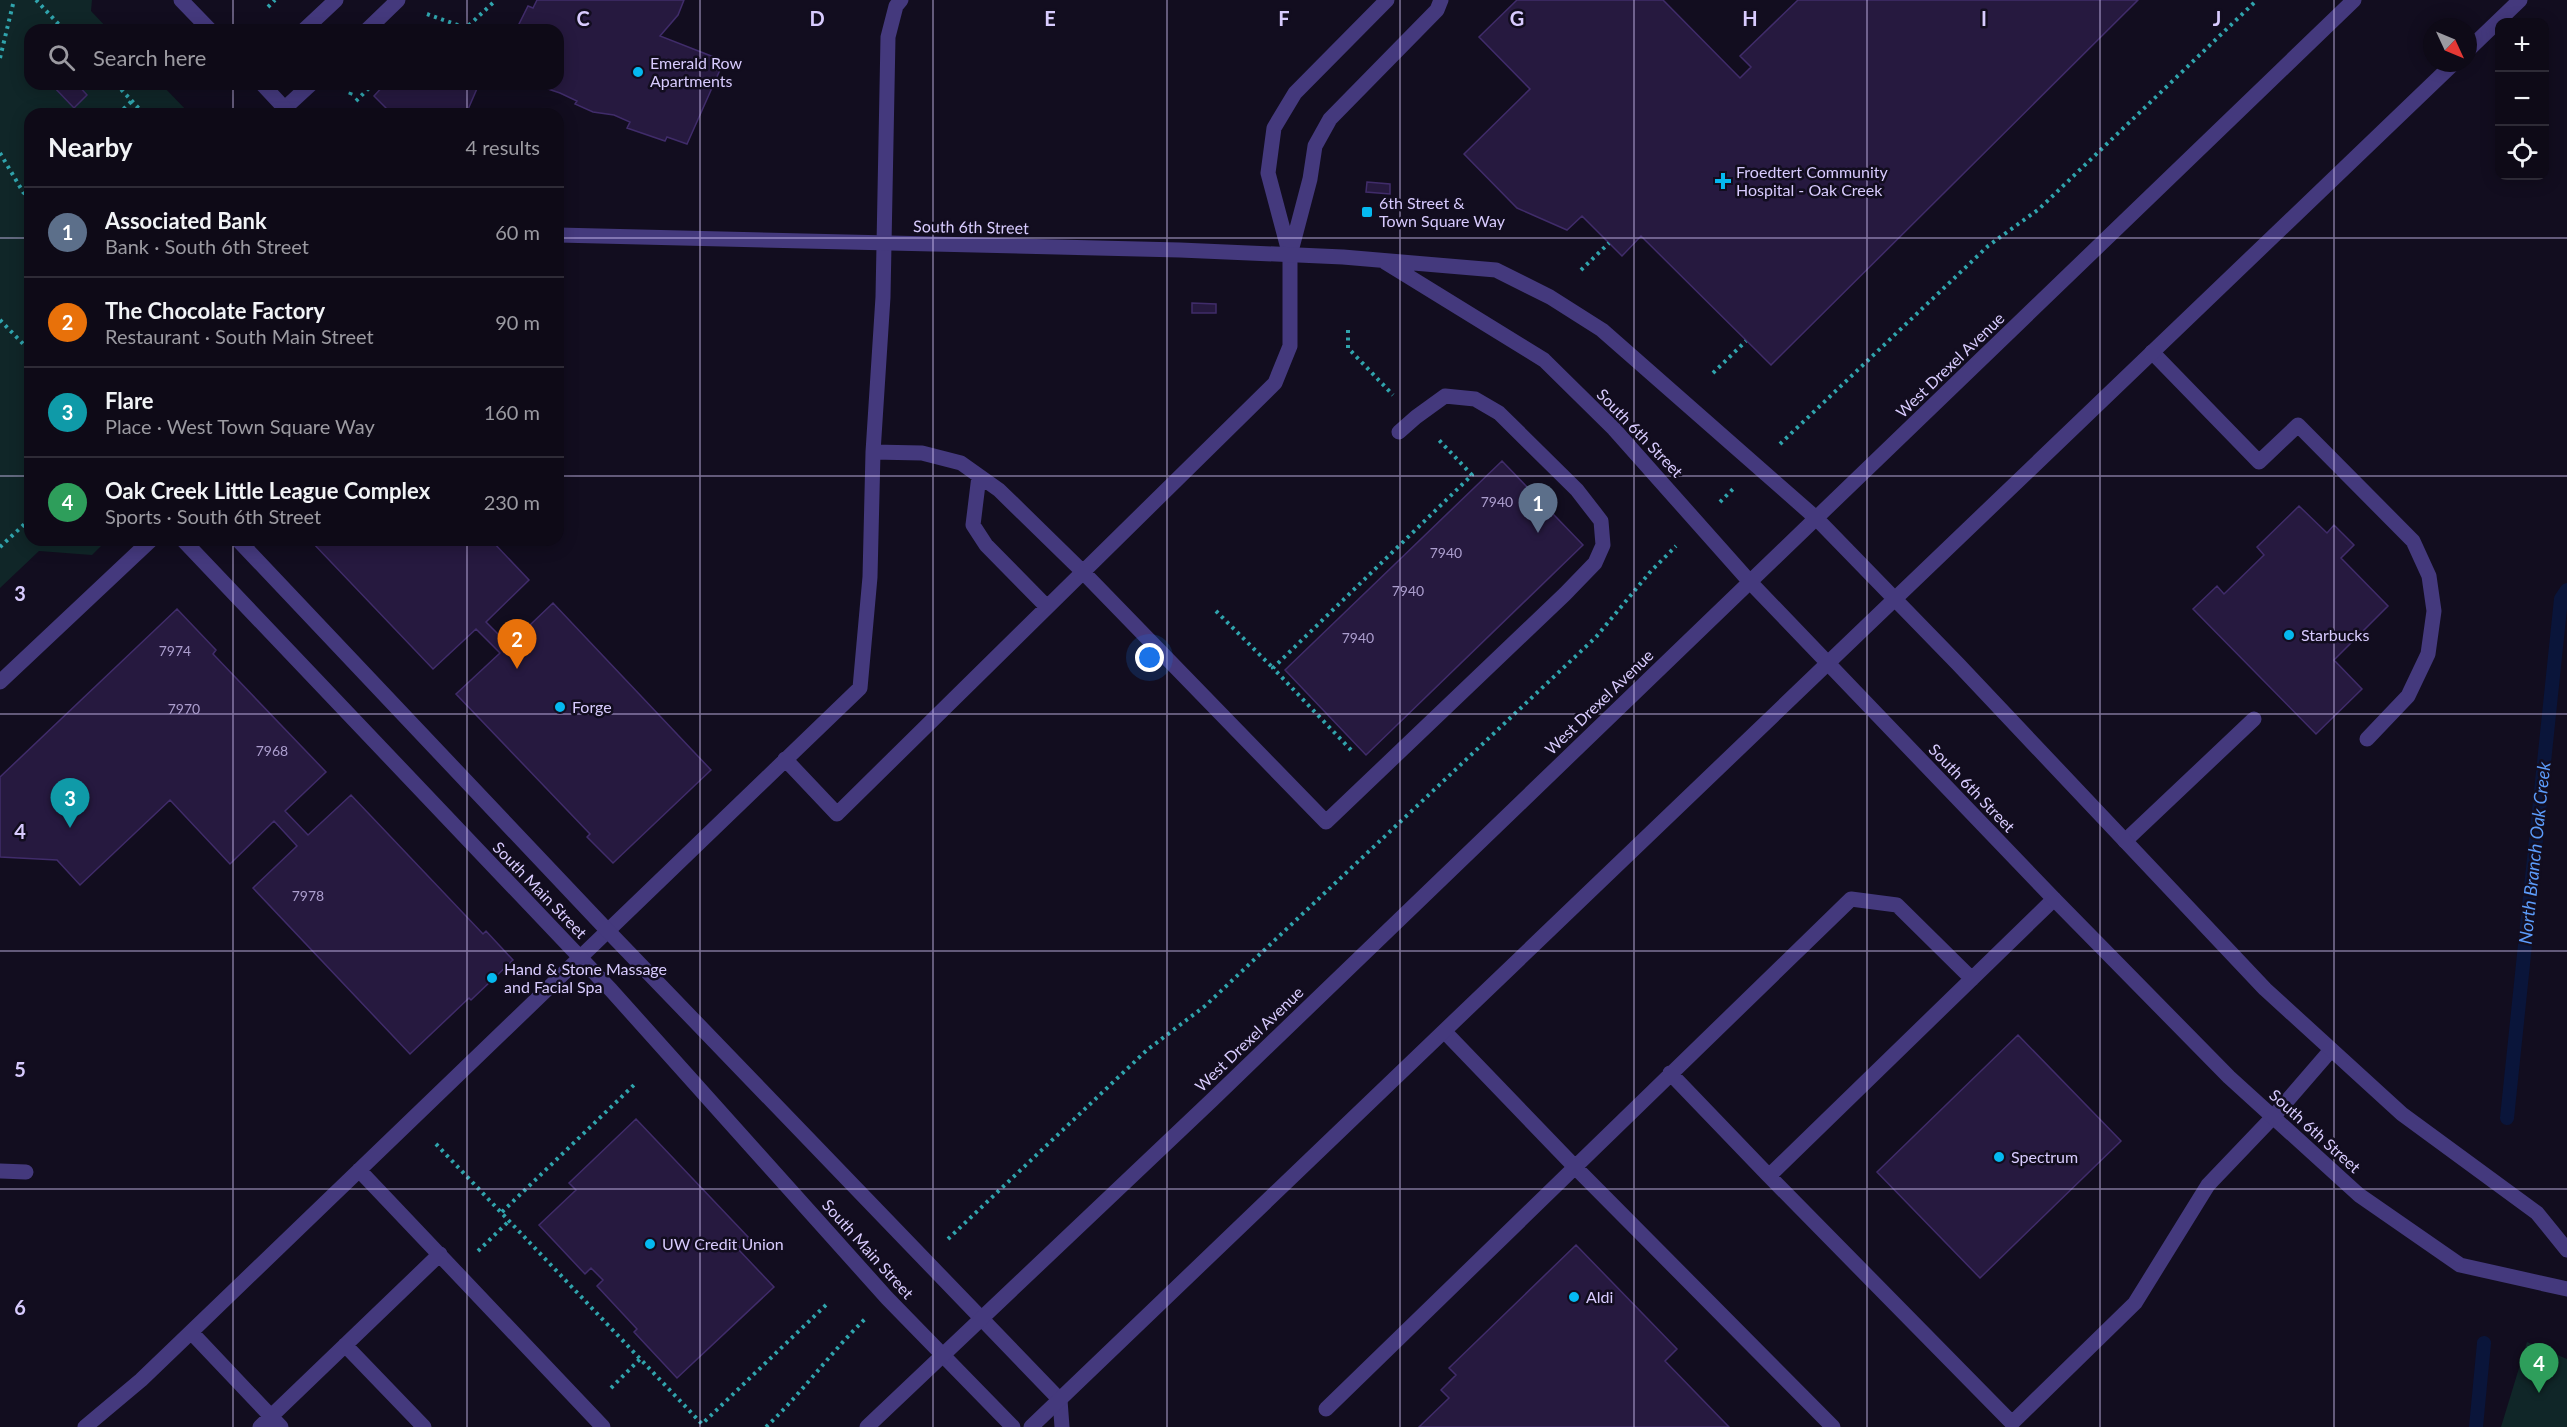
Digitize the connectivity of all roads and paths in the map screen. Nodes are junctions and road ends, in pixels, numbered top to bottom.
1 (14, 0) edge
2 (36, 0) edge
3 (181, 0) edge
4 (275, 0) edge
5 (336, 0) edge
6 (398, 0) edge
7 (496, 0) edge
8 (901, 0) edge
9 (1387, 0) edge
10 (1441, 0) edge
11 (2257, 0) edge
12 (2354, 0) edge
13 (2520, 0) edge
14 (268, 7) dead end
15 (422, 12) dead end
16 (58, 24) edge
17 (204, 24) edge
18 (310, 24) edge
19 (373, 24) edge
20 (455, 24) edge
21 (470, 24) edge
22 (2477, 41) edge
23 (0, 58) edge
24 (2445, 72) edge
25 (122, 90) edge
26 (268, 90) edge
27 (306, 90) edge
28 (352, 90) edge
29 (367, 90) edge
30 (350, 95) dead end
31 (132, 101) junction
32 (356, 101) dead end
33 (124, 108) edge
34 (138, 108) edge
35 (285, 108) edge
36 (291, 108) edge
37 (0, 156) edge
38 (24, 193) edge
39 (564, 235) edge
40 (883, 243) junction
41 (1609, 243) dead end
42 (1290, 255) junction
43 (1383, 261) junction
44 (1581, 270) dead end
45 (0, 320) edge
46 (1348, 330) dead end
47 (1746, 341) dead end
48 (24, 345) edge
49 (2152, 352) junction
50 (1713, 373) dead end
51 (1395, 396) dead end
52 (1817, 406) dead end
53 (1399, 432) dead end
54 (1435, 436) dead end
55 (873, 452) junction
56 (979, 476) junction
57 (1816, 518) junction
58 (24, 525) edge
59 (145, 546) edge
60 (189, 546) edge
61 (244, 546) edge
62 (0, 547) edge
63 (1651, 571) dead end
64 (1083, 572) junction
65 (1750, 582) junction
66 (1896, 600) junction
67 (1047, 607) junction
68 (1216, 610) dead end
69 (1828, 664) junction
70 (1273, 668) junction
71 (0, 682) edge
72 (2254, 719) dead end
73 (2367, 739) dead end
74 (1351, 750) dead end
75 (785, 759) junction
76 (2125, 841) junction
77 (2054, 899) junction
78 (607, 930) junction
79 (580, 957) junction
80 (1972, 979) junction
81 (1445, 1032) junction
82 (2331, 1050) junction
83 (1670, 1073) junction
84 (636, 1083) dead end
85 (2272, 1117) junction
86 (436, 1144) dead end
87 (1574, 1166) junction
88 (359, 1170) junction
89 (0, 1171) edge
90 (26, 1172) dead end
91 (1769, 1176) junction
92 (988, 1200) dead end
93 (502, 1212) junction
94 (510, 1220) junction
95 (2567, 1250) edge
96 (440, 1254) junction
97 (456, 1271) junction
98 (2567, 1289) edge
99 (827, 1304) dead end
100 (982, 1317) junction
101 (191, 1332) junction
102 (842, 1341) dead end
103 (345, 1345) junction
104 (943, 1355) junction
105 (640, 1359) junction
106 (1059, 1400) junction
107 (1326, 1408) dead end
108 (588, 1410) junction
109 (270, 1423) edge
110 (2009, 1425) edge
111 (704, 1426) edge
112 (85, 1427) edge
113 (424, 1427) edge
114 (603, 1427) edge
115 (766, 1427) edge
116 (867, 1427) edge
117 (1013, 1427) edge
118 (1031, 1427) edge
119 (1062, 1427) edge
120 (1833, 1427) edge

1 - 23 path
2 - 16 path
3 - 17 street
4 - 14 path
5 - 18 street
6 - 19 street
7 - 21 path
8 - 40 street
9 - 42 street
10 - 42 street
11 - 52 path
12 - 57 street, West Drexel Avenue
13 - 22 street
15 - 20 path
24 - 49 street
25 - 31 path
26 - 35 street
27 - 36 street
28 - 30 path
29 - 32 path
31 - 33 path
31 - 34 path
37 - 38 path
39 - 40 street, South 6th Street
40 - 42 street, South 6th Street
40 - 55 street
41 - 44 path
42 - 43 street, South 6th Street
42 - 64 street
43 - 57 street, South 6th Street
43 - 65 street, South 6th Street
45 - 48 path
46 - 51 path
47 - 50 path
49 - 66 street
49 - 73 street
53 - 64 street
54 - 70 path
55 - 56 street
55 - 75 street
56 - 64 street
56 - 67 street
57 - 65 street, West Drexel Avenue
57 - 66 street, South 6th Street
58 - 62 path
59 - 71 street
60 - 79 street, South Main Street
61 - 78 street, South Main Street
63 - 92 path
64 - 67 street
65 - 69 street, South 6th Street
65 - 100 street, West Drexel Avenue
66 - 69 street
66 - 76 street, South 6th Street
67 - 75 street
68 - 70 path
69 - 77 street, South 6th Street
69 - 81 street
70 - 74 path
72 - 76 street
75 - 78 street
76 - 82 street, South 6th Street
77 - 80 street
77 - 85 street, South 6th Street
78 - 79 street
78 - 100 street, South Main Street
79 - 88 street
79 - 104 street, South Main Street
80 - 83 street
80 - 91 street
81 - 87 street
81 - 106 street
82 - 85 street
82 - 95 street, South 6th Street
83 - 87 street
83 - 91 street
84 - 93 path
85 - 98 street, South 6th Street
85 - 110 street
86 - 93 path
87 - 107 street
87 - 120 street
88 - 96 street
88 - 101 street
89 - 90 street
91 - 110 street
93 - 94 path
94 - 97 path
94 - 105 path
96 - 97 street
96 - 103 street
97 - 108 street
99 - 111 path
100 - 104 street, West Drexel Avenue
100 - 106 street, South Main Street
101 - 109 street
101 - 112 street
102 - 115 path
103 - 109 street
103 - 113 street
104 - 116 street, West Drexel Avenue
104 - 117 street, South Main Street
105 - 108 path
105 - 111 path
106 - 118 street
106 - 119 street
108 - 114 street

